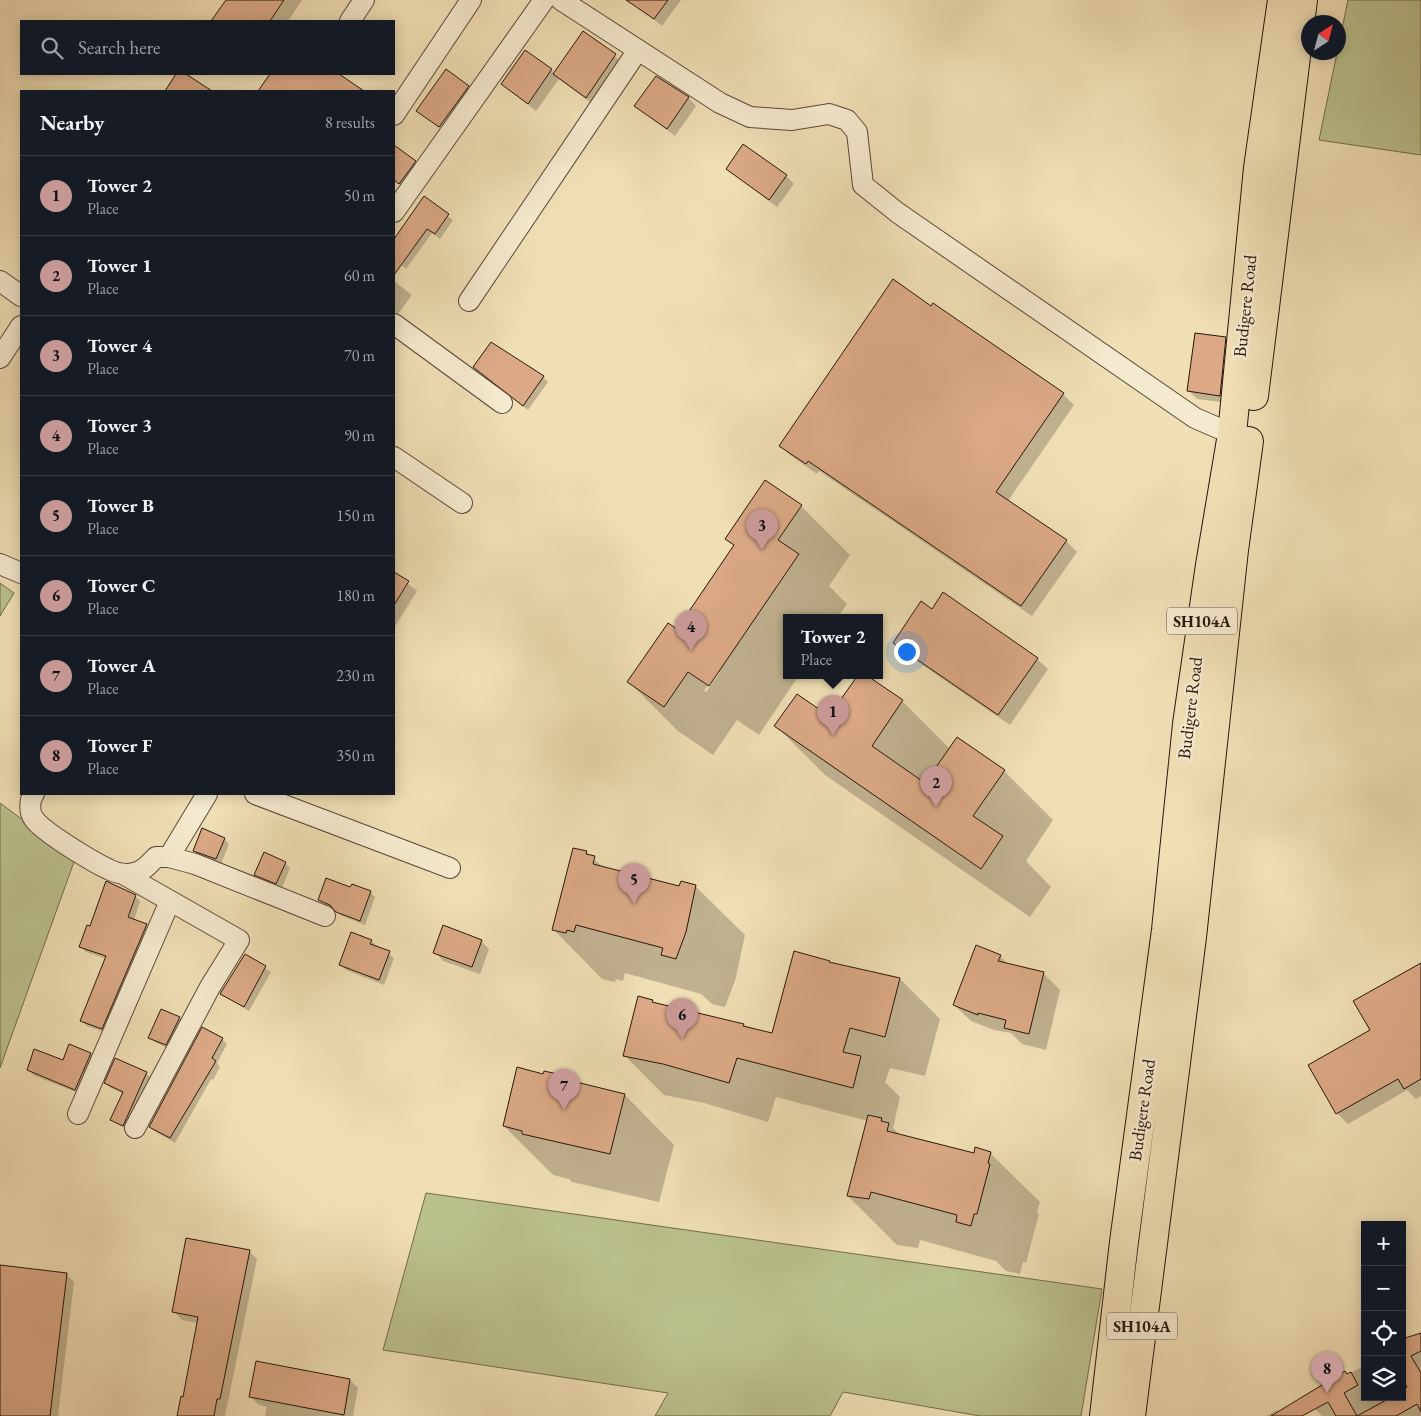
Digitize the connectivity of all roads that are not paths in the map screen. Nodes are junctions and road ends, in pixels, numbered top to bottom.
1 (364, 0) edge
2 (471, 0) edge
3 (544, 0) edge
4 (561, 0) edge
5 (1282, 0) edge
6 (1303, 0) edge
7 (351, 20) edge
8 (638, 50) junction
9 (395, 114) edge
10 (395, 211) edge
11 (0, 282) edge
12 (20, 295) edge
13 (469, 301) dead end
14 (395, 325) edge
15 (20, 328) edge
16 (0, 358) edge
17 (502, 404) dead end
18 (1241, 435) junction
19 (395, 458) edge
20 (462, 503) dead end
21 (0, 564) edge
22 (20, 574) edge
23 (33, 795) edge
24 (206, 795) edge
25 (258, 795) edge
26 (169, 857) junction
27 (450, 868) dead end
28 (123, 874) junction
29 (170, 901) junction
30 (325, 916) dead end
31 (78, 1114) dead end
32 (135, 1128) dead end
33 (1104, 1416) edge
34 (1130, 1416) edge

1 - 7 street
2 - 9 street
3 - 10 street
4 - 8 street
5 - 18 main road, Budigere Road / SH104A
6 - 18 main road, Budigere Road / SH104A
8 - 13 street
8 - 18 street
11 - 12 street
14 - 17 street
15 - 16 street
18 - 33 main road, Budigere Road / SH104A
18 - 34 main road, Budigere Road / SH104A
19 - 20 street
21 - 22 street
23 - 28 street
24 - 26 street
25 - 27 street
26 - 28 street
26 - 30 street
28 - 29 street
29 - 31 street
29 - 32 street

